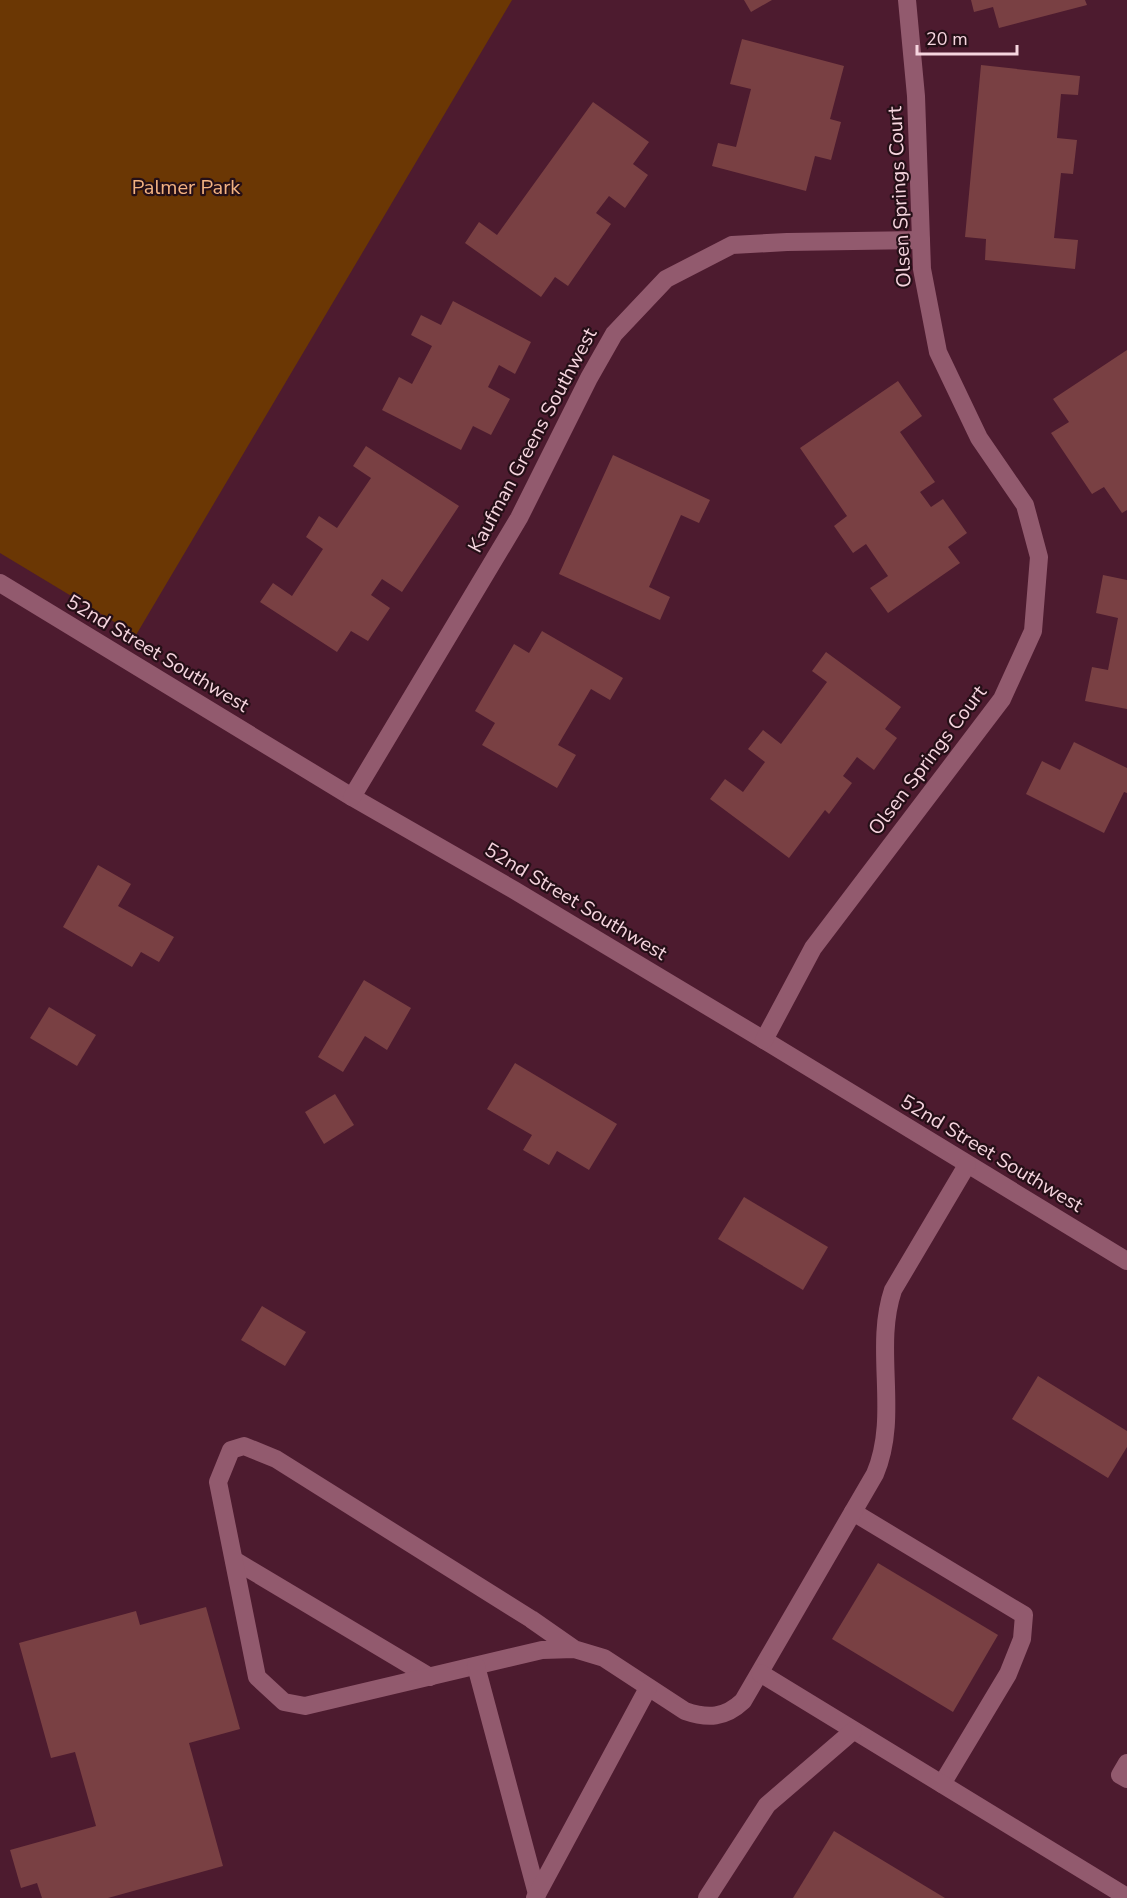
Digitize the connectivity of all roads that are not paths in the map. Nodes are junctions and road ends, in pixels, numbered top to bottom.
1 (907, 0) edge
2 (921, 240) junction
3 (0, 583) edge
4 (352, 797) junction
5 (764, 1040) junction
6 (967, 1165) junction
7 (1127, 1261) edge
8 (853, 1512) junction
9 (234, 1560) junction
10 (574, 1649) junction
11 (476, 1666) junction
12 (760, 1673) junction
13 (430, 1677) junction
14 (648, 1688) junction
15 (853, 1731) junction
16 (1127, 1763) edge
17 (1127, 1779) edge
18 (942, 1784) junction
19 (536, 1896) edge
20 (1127, 1897) edge
21 (707, 1898) edge

1 - 2 street, Olsen Springs Court
2 - 4 street, Kaufman Greens Southwest
2 - 5 street, Olsen Springs Court
3 - 4 street, 52nd Street Southwest
4 - 5 street, 52nd Street Southwest
5 - 6 street, 52nd Street Southwest
6 - 7 street, 52nd Street Southwest
6 - 8 street
8 - 12 street
8 - 18 street
9 - 10 street
9 - 13 street
9 - 13 street
10 - 11 street
10 - 14 street
11 - 13 street
11 - 19 street
12 - 14 street
12 - 15 street
14 - 19 street
15 - 18 street
15 - 21 street
16 - 17 street
18 - 20 street

